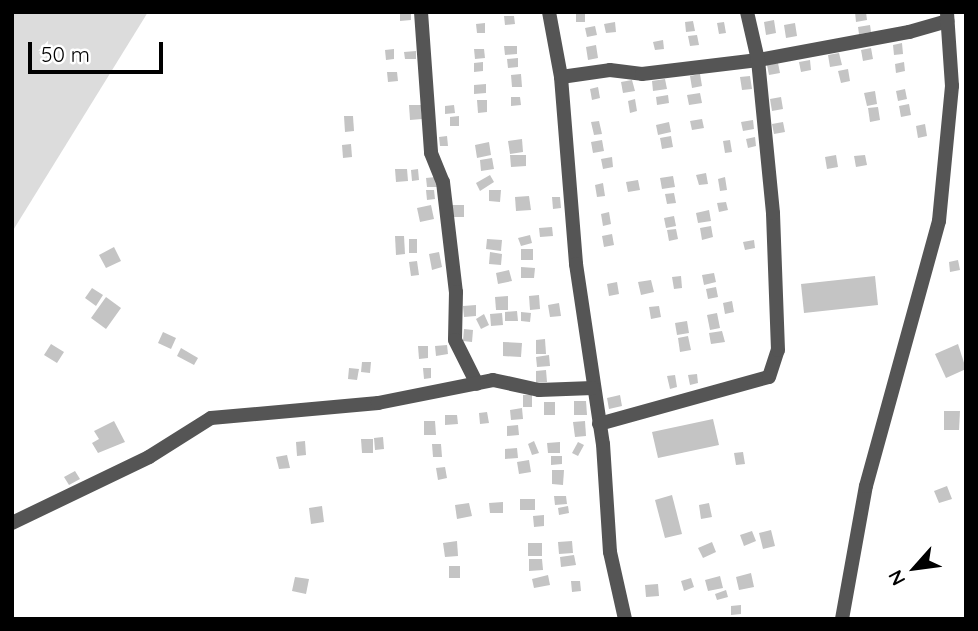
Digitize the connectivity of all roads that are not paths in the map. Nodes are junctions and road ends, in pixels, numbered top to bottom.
1 (421, 12) edge
2 (549, 12) edge
3 (747, 12) edge
4 (947, 17) edge
5 (758, 60) junction
6 (561, 77) junction
7 (477, 384) junction
8 (593, 388) junction
9 (599, 424) junction
10 (12, 523) edge
11 (625, 619) edge
12 (842, 619) edge

1 - 7 street
2 - 6 street
3 - 5 street
4 - 5 street
4 - 12 street
5 - 6 street
5 - 9 street
6 - 8 street
7 - 8 street
7 - 10 street
8 - 9 street
9 - 11 street

